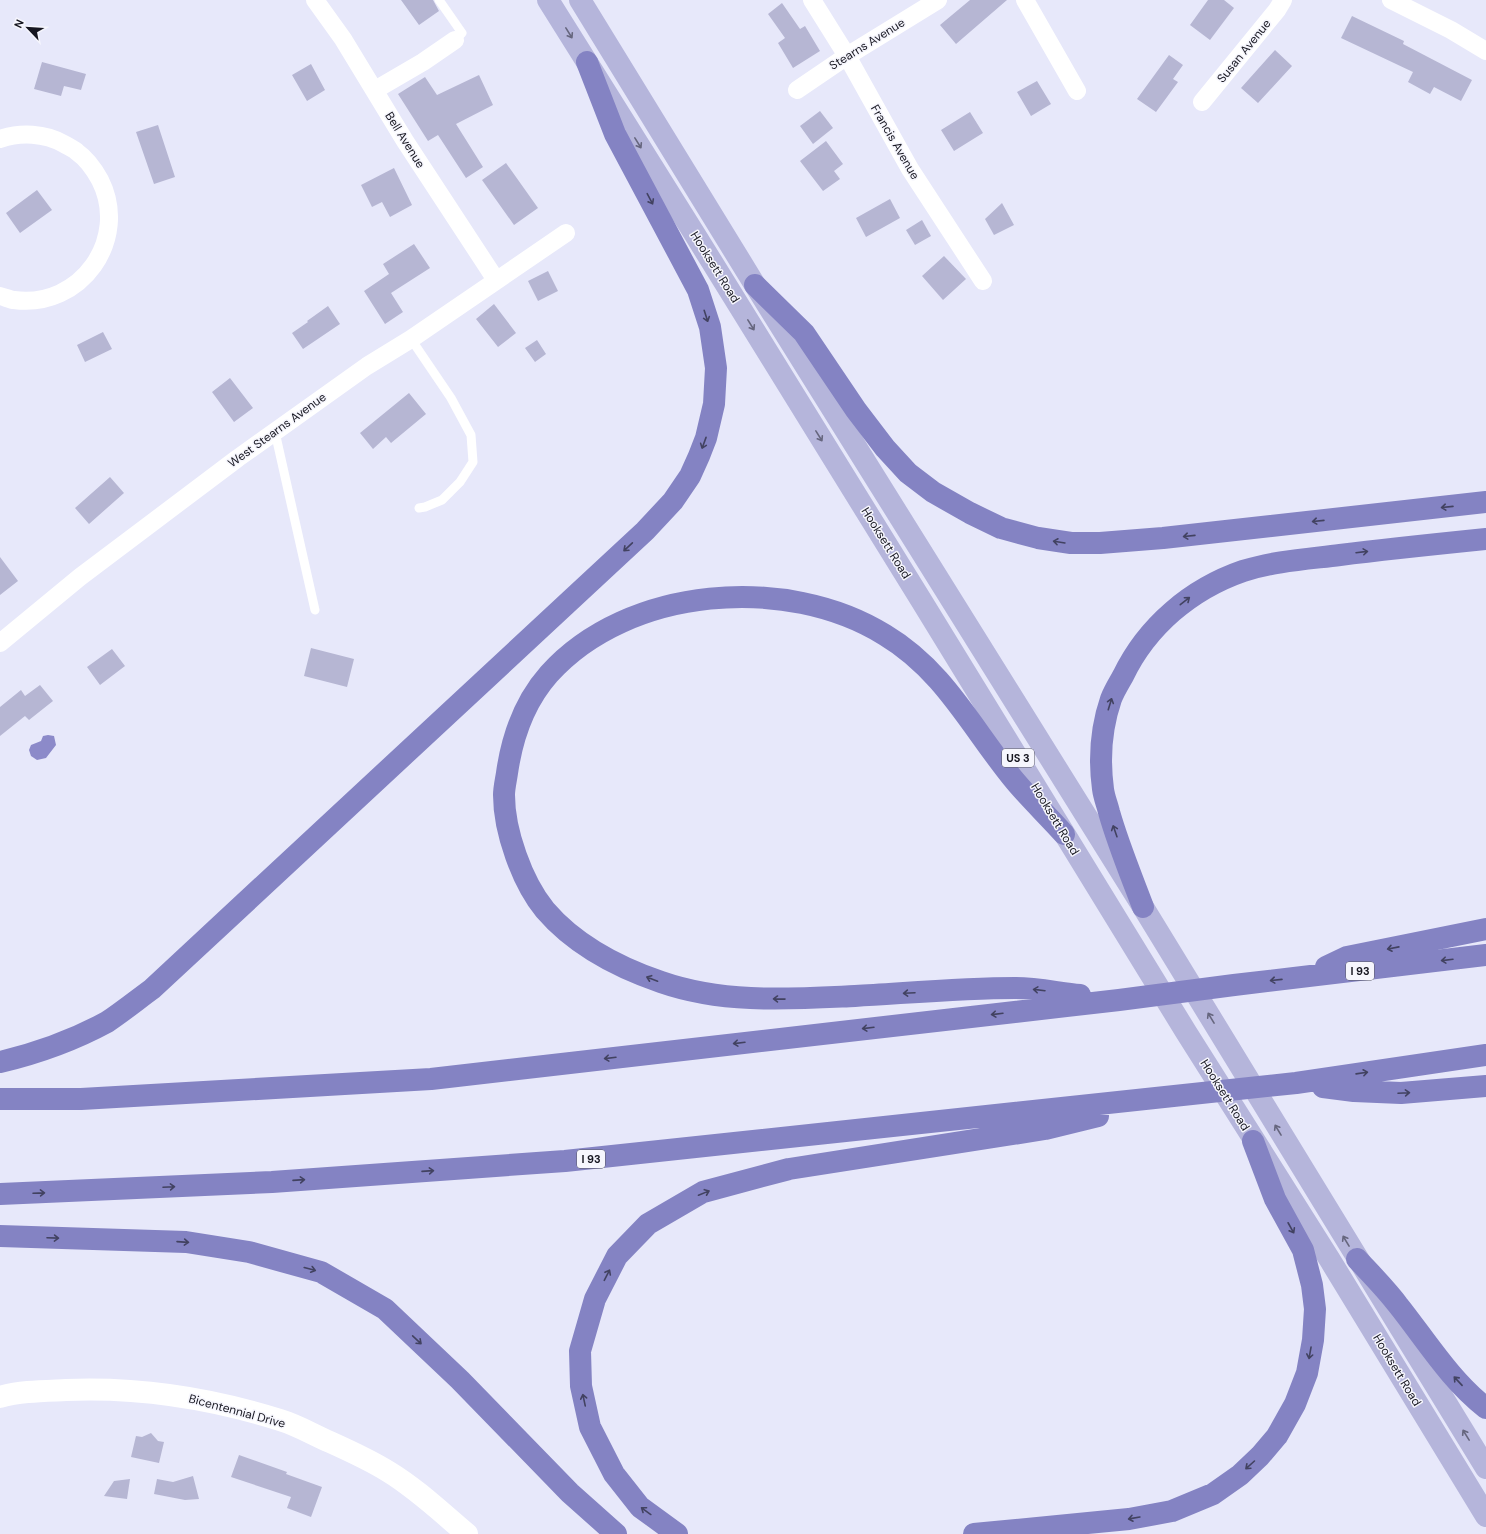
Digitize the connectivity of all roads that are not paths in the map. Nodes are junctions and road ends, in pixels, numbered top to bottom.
1 (315, 0) edge
2 (439, 0) edge
3 (548, 0) edge
4 (580, 0) edge
5 (812, 0) edge
6 (938, 0) edge
7 (1025, 0) edge
8 (1284, 0) edge
9 (1391, 0) edge
10 (456, 40) joint
11 (1486, 51) edge
12 (847, 56) junction
13 (587, 62) junction
14 (375, 90) junction
15 (797, 90) dead end
16 (1077, 91) dead end
17 (1202, 102) dead end
18 (0, 140) edge
19 (566, 233) dead end
20 (496, 280) junction
21 (983, 281) dead end
22 (755, 285) junction
23 (0, 296) edge
24 (411, 339) junction
25 (275, 432) junction
26 (1486, 502) edge
27 (419, 508) dead end
28 (1486, 539) edge
29 (315, 610) dead end
30 (0, 643) edge
31 (1064, 834) junction
32 (1143, 907) junction
33 (1486, 929) edge
34 (1486, 956) edge
35 (1303, 978) junction
36 (1119, 1000) junction
37 (1486, 1055) edge
38 (0, 1062) edge
39 (1296, 1083) junction
40 (1486, 1086) edge
41 (1179, 1096) junction
42 (0, 1099) edge
43 (1253, 1141) junction
44 (0, 1194) edge
45 (0, 1236) edge
46 (1357, 1259) junction
47 (0, 1397) edge
48 (1486, 1408) edge
49 (1486, 1468) edge
50 (1486, 1516) edge
51 (467, 1534) edge
52 (616, 1534) edge
53 (678, 1534) edge
54 (974, 1534) edge

1 - 14 street, Bell Avenue
2 - 10 lane
3 -> 13 main road, Hooksett Road / US 3
4 - 22 main road, Hooksett Road / US 3
5 - 12 street, Francis Avenue
6 - 12 street, Stearns Avenue
7 - 16 street
8 - 17 street, Susan Avenue
9 - 11 street
10 - 14 street
12 - 15 street, Stearns Avenue
12 - 21 street, Francis Avenue
13 -> 31 main road, Hooksett Road / US 3
13 -> 38 highway
14 - 20 street, Bell Avenue
18 - 23 street
19 - 20 street, West Stearns Avenue
20 - 24 street, West Stearns Avenue
26 -> 22 highway
22 - 32 main road, Hooksett Road / US 3
24 - 25 street, West Stearns Avenue
24 - 27 lane
25 - 29 lane
25 - 30 street, West Stearns Avenue
32 -> 28 highway
36 -> 31 highway
31 - 43 main road, Hooksett Road / US 3
46 -> 32 main road, Hooksett Road / US 3
33 -> 35 highway
34 -> 35 highway, I 93
35 -> 36 highway, I 93
36 -> 42 highway, I 93
39 -> 37 highway, I 93
39 -> 40 highway
39 - 41 highway, I 93
44 -> 41 highway, I 93
53 -> 41 highway
43 - 50 main road, Hooksett Road / US 3
43 -> 54 highway
45 -> 52 highway
48 -> 46 highway
49 -> 46 main road, Hooksett Road / US 3
47 - 51 street, Bicentennial Drive

